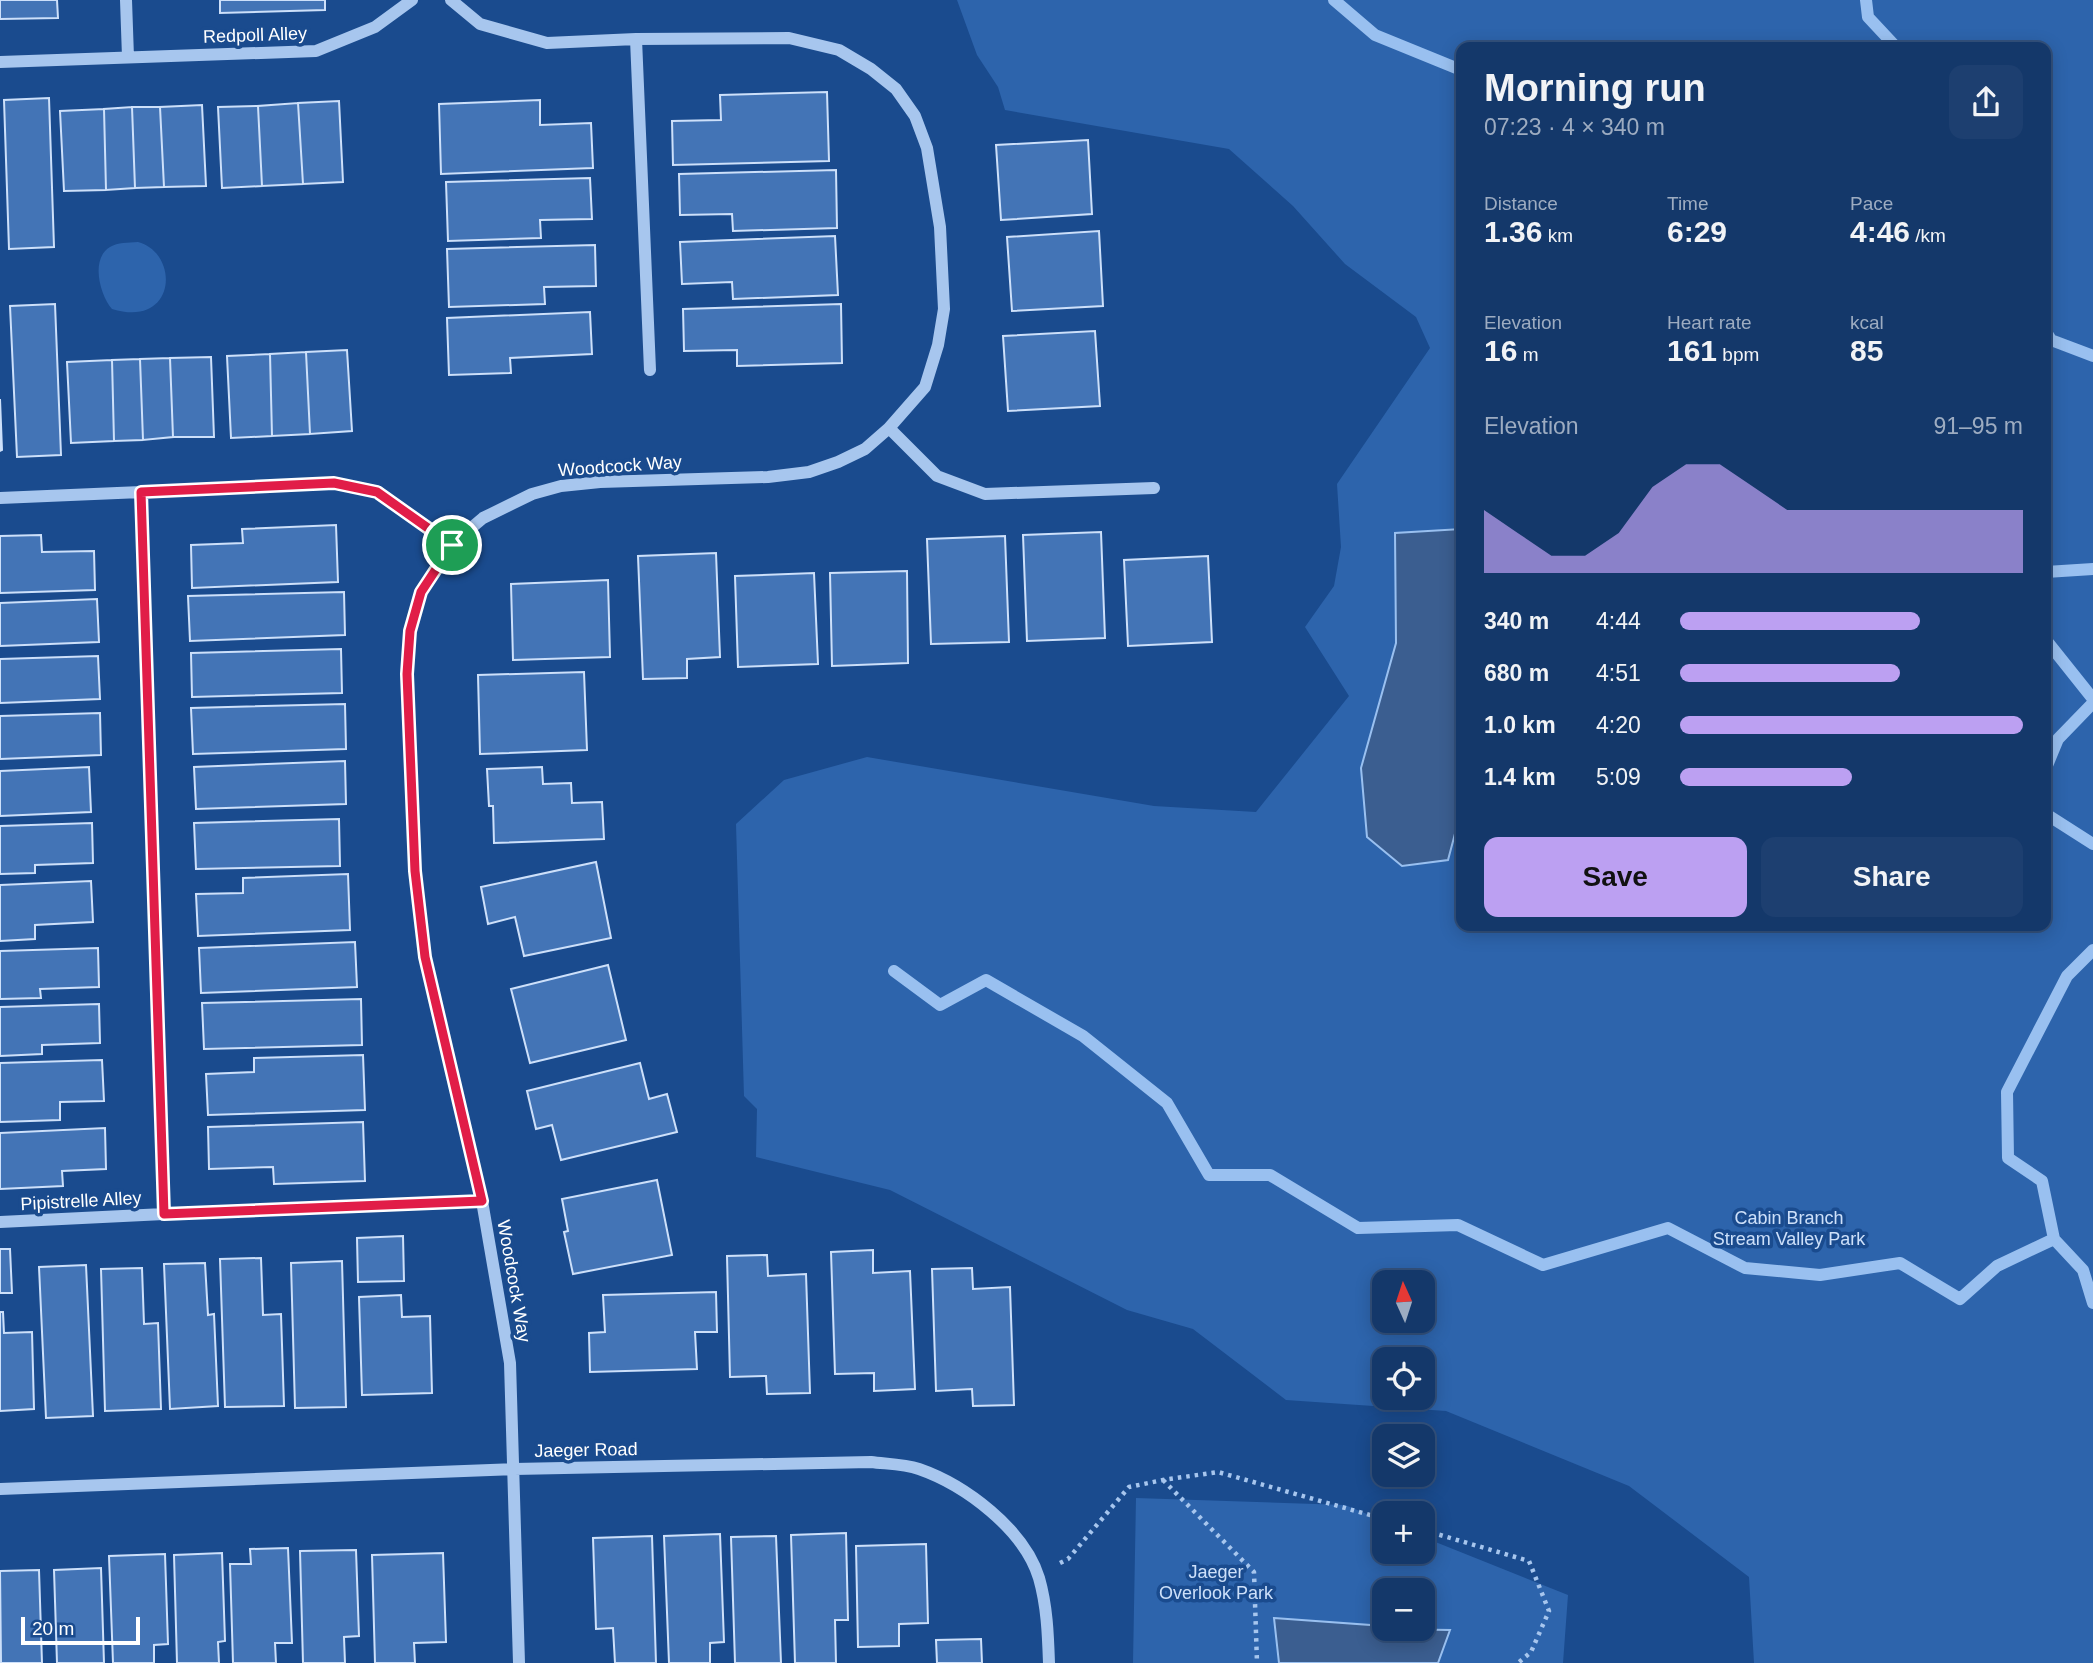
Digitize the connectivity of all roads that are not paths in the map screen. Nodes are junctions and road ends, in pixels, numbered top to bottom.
1 (126, 0) edge
2 (412, 0) edge
3 (451, 0) edge
4 (636, 39) junction
5 (128, 57) junction
6 (0, 62) edge
7 (650, 370) dead end
8 (890, 428) junction
9 (1154, 488) dead end
10 (141, 492) junction
11 (0, 498) edge
12 (452, 545) junction
13 (482, 1201) junction
14 (164, 1214) junction
15 (0, 1222) edge
16 (514, 1469) junction
17 (0, 1489) edge
18 (519, 1663) edge
19 (1049, 1663) edge

1 - 5 street
2 - 5 street, Redpoll Alley
3 - 4 street, Woodcock Way
4 - 7 street
4 - 8 street, Woodcock Way
5 - 6 street, Redpoll Alley
8 - 9 street
8 - 12 street, Woodcock Way
10 - 11 street
10 - 12 street
10 - 14 street, Pipistrelle Alley
12 - 13 street, Woodcock Way
13 - 14 street, Pipistrelle Alley
13 - 16 street, Woodcock Way
14 - 15 street, Pipistrelle Alley
16 - 17 street, Jaeger Road
16 - 18 street, Woodcock Way
16 - 19 street, Jaeger Road

